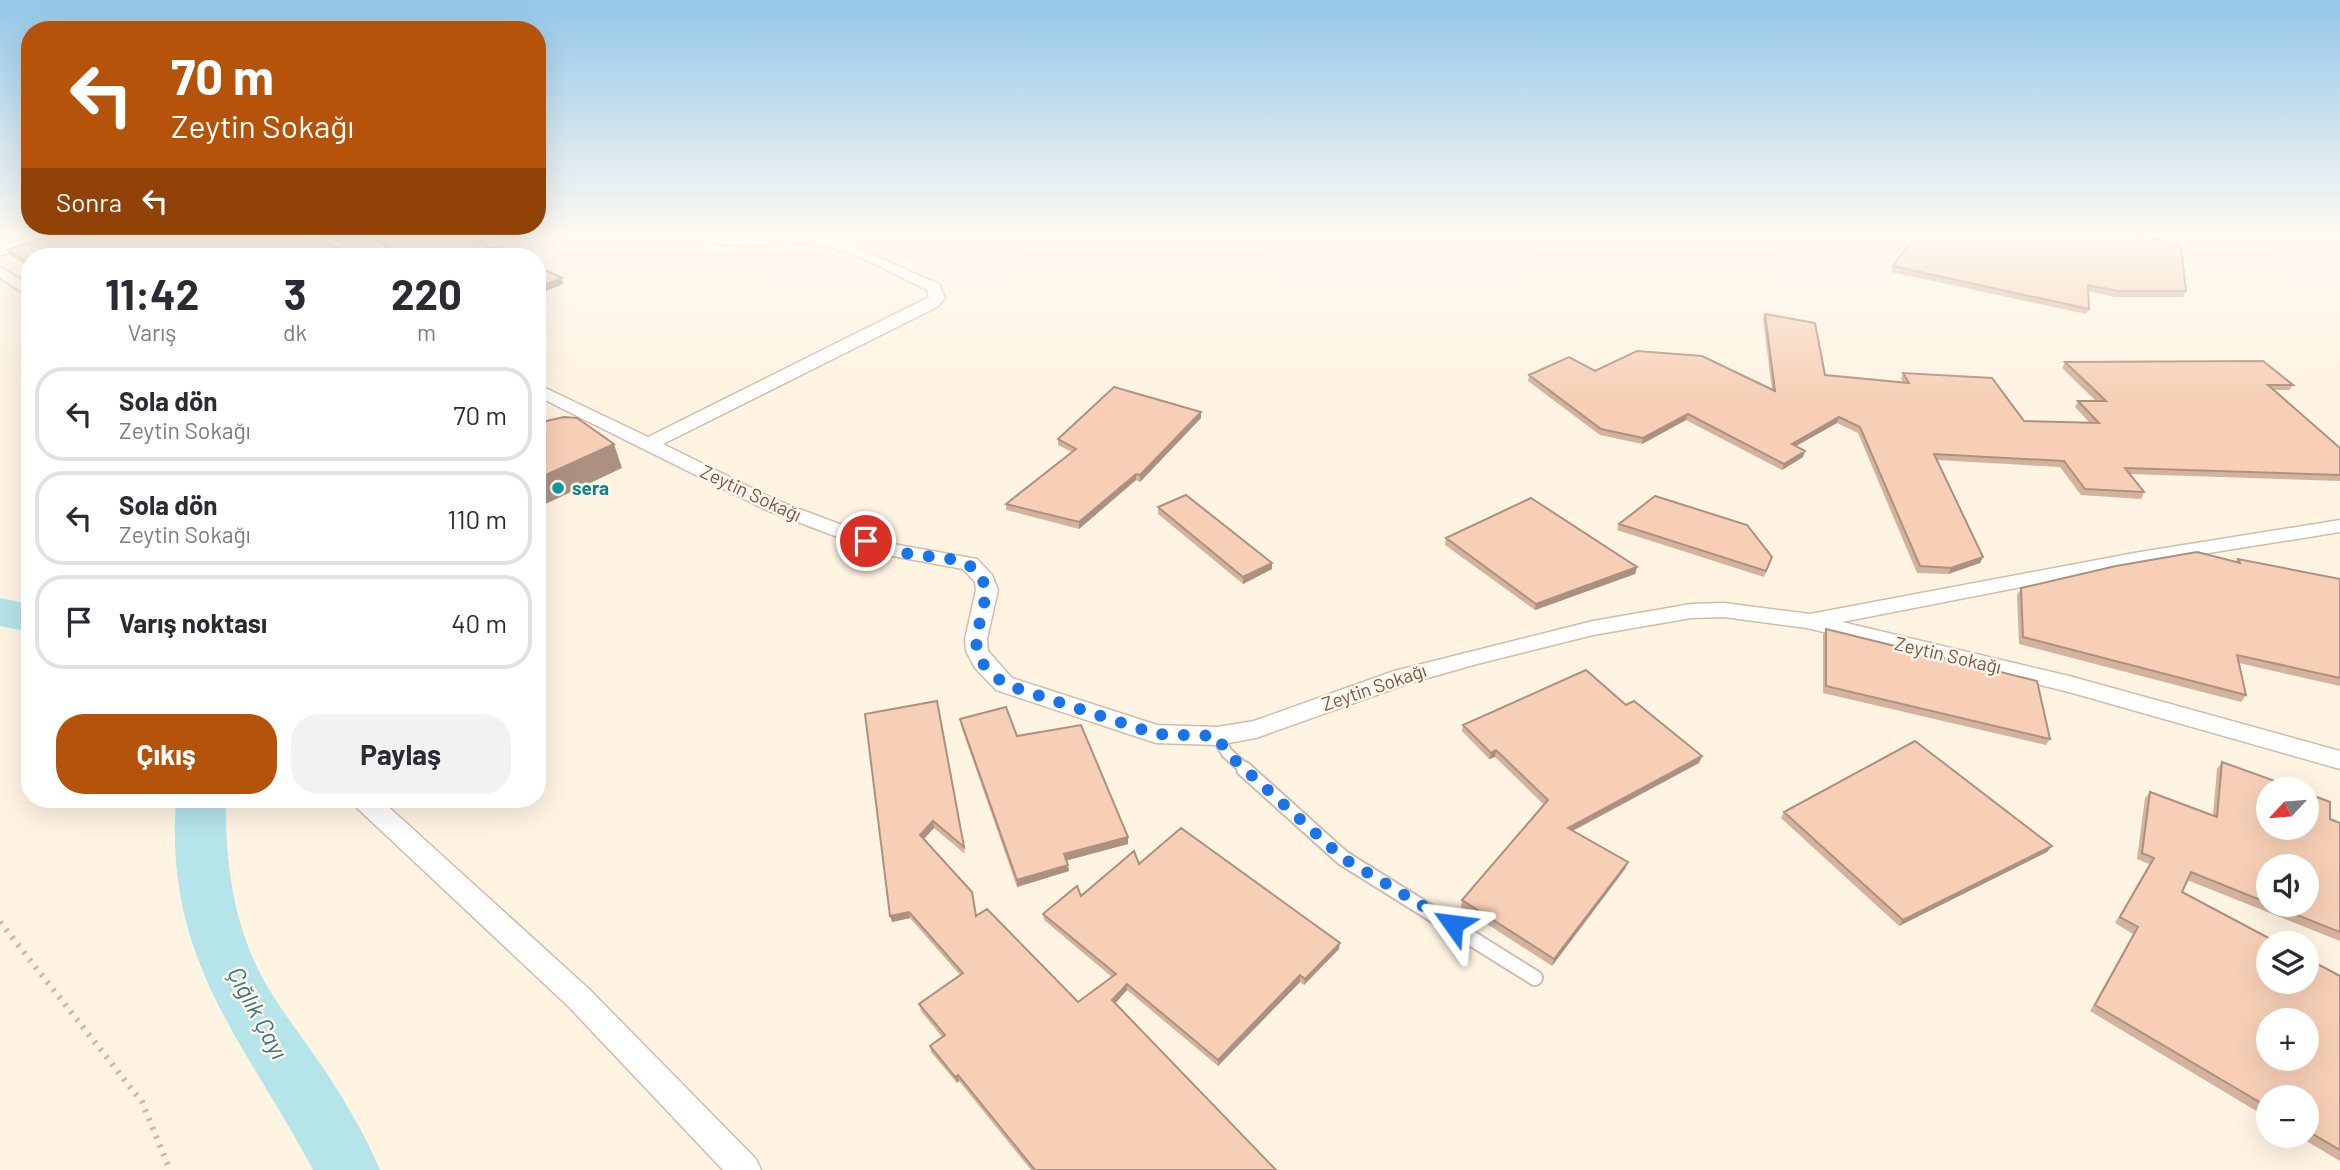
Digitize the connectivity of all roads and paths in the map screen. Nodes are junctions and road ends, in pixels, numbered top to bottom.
1 (934, 288) edge
2 (546, 393) edge
3 (649, 444) junction
4 (2340, 526) edge
5 (1807, 621) junction
6 (1217, 736) junction
7 (2340, 760) edge
8 (374, 808) edge
9 (0, 922) edge
10 (1535, 978) dead end
11 (170, 1170) edge
12 (745, 1170) edge

1 - 3 street
2 - 3 street, Zeytin Sokağı
3 - 6 street, Zeytin Sokağı
4 - 5 street
5 - 6 street, Zeytin Sokağı
5 - 7 street, Zeytin Sokağı
6 - 10 lane
8 - 12 street
9 - 11 path

